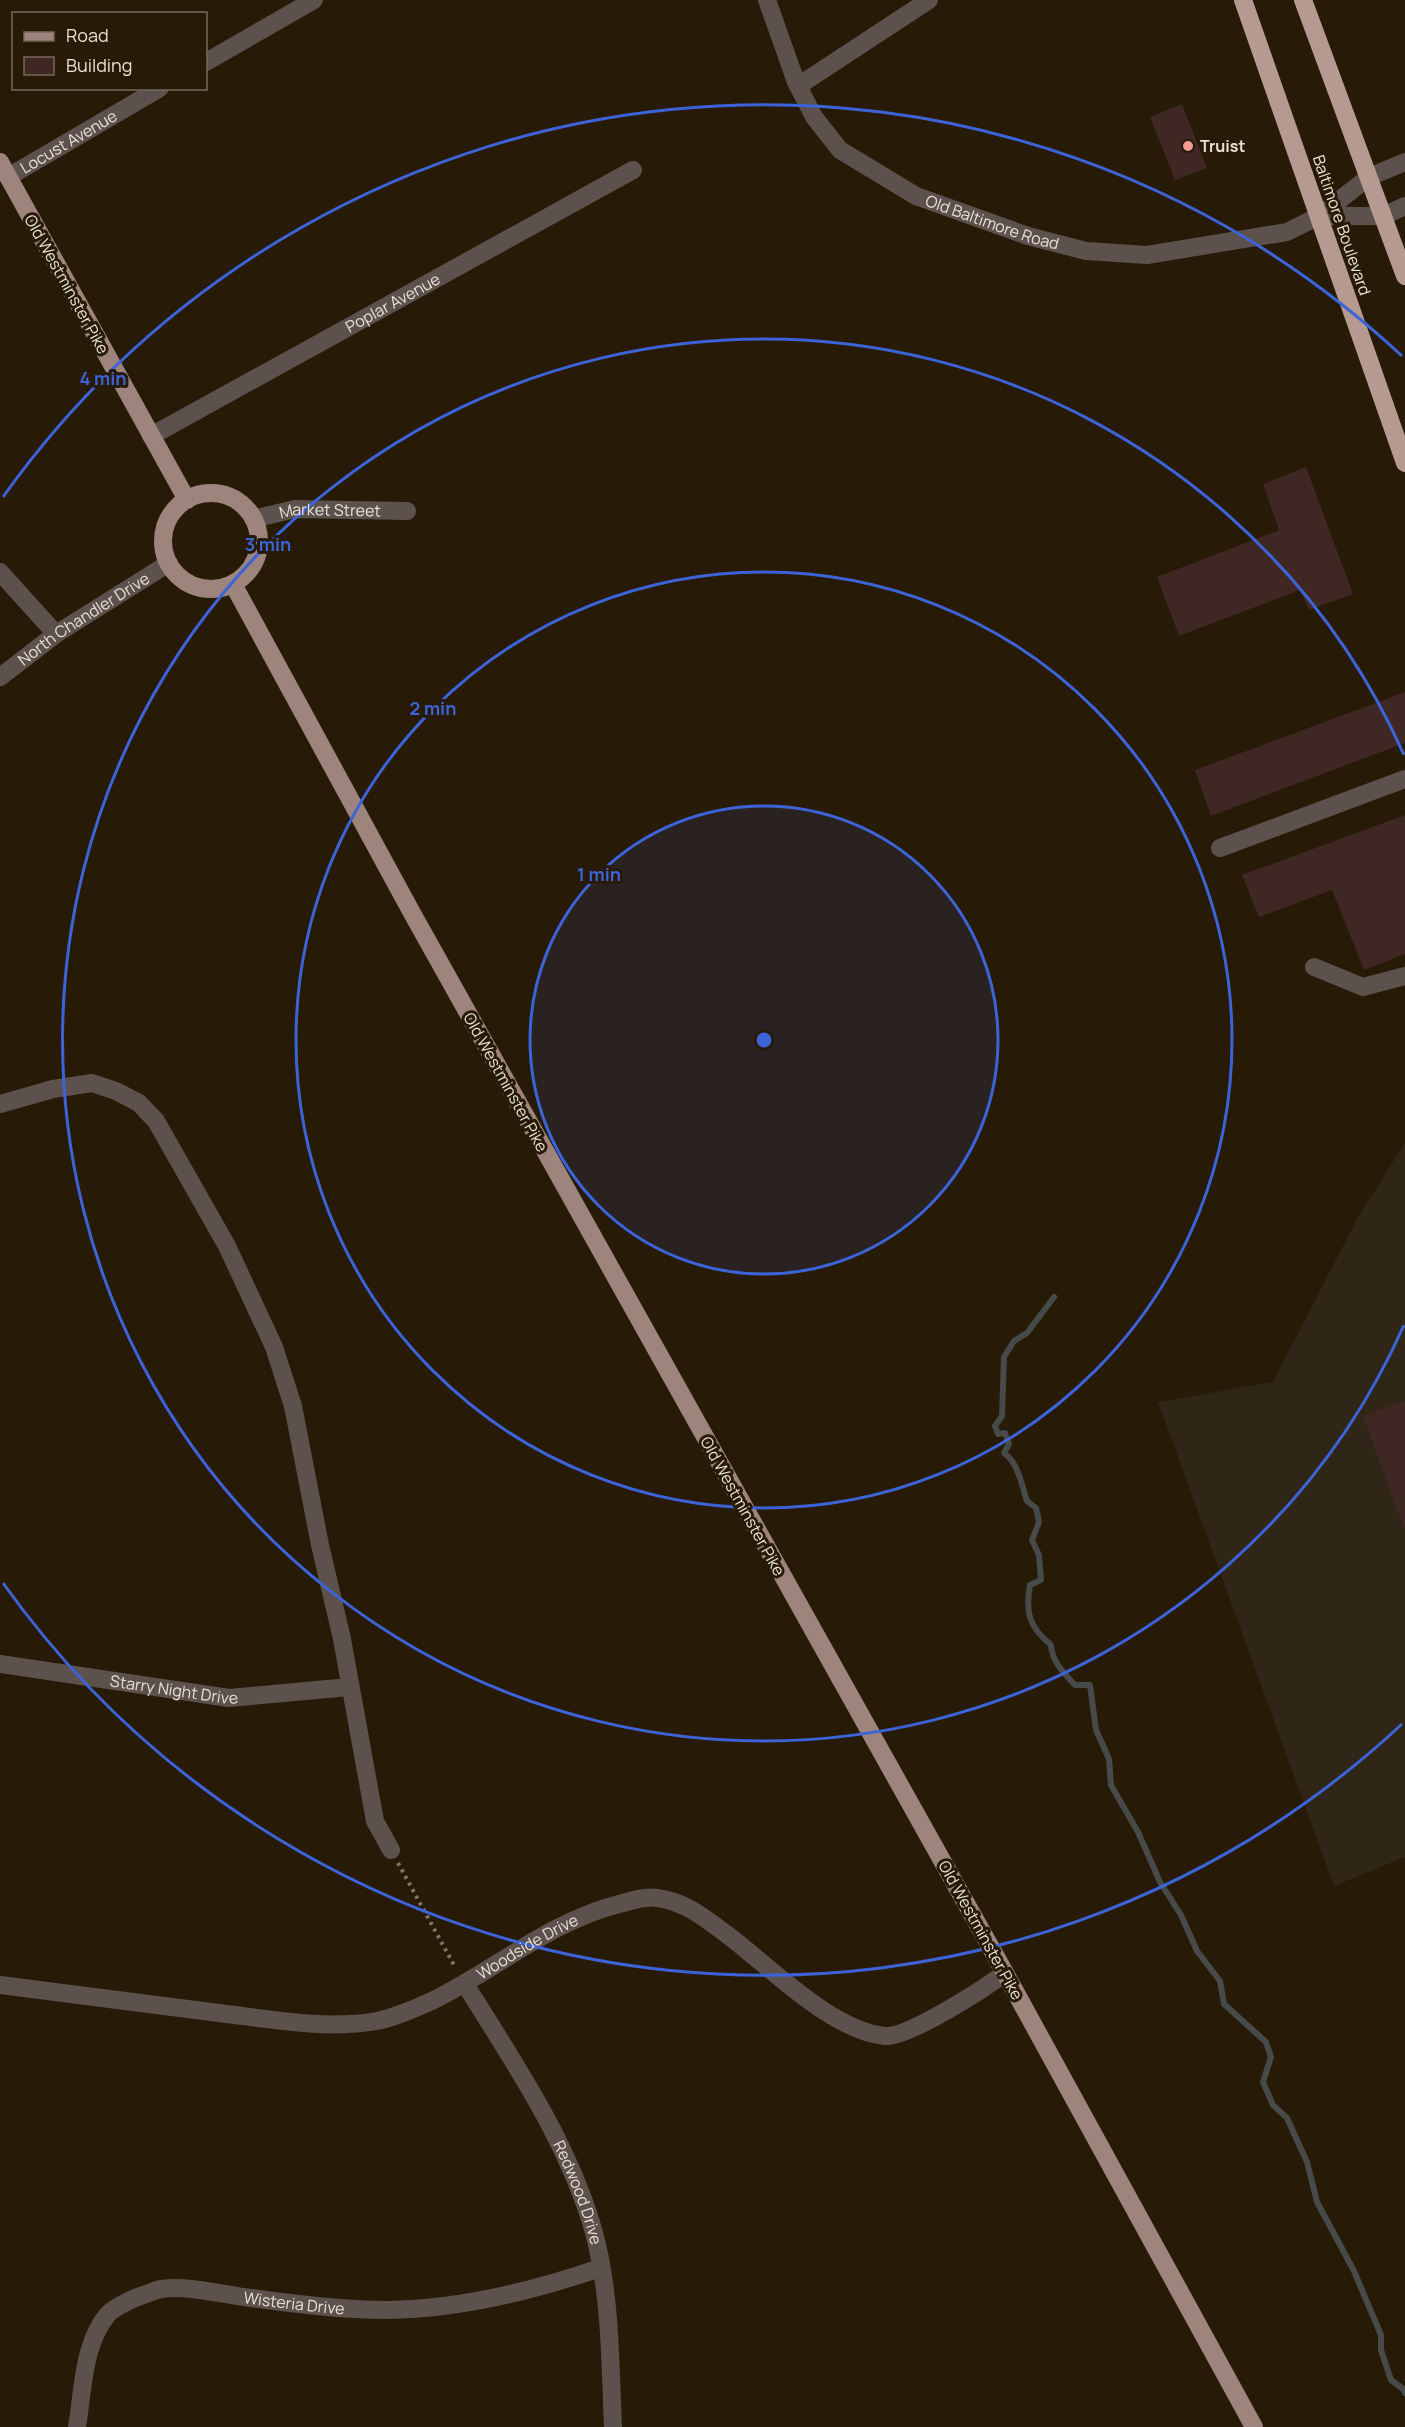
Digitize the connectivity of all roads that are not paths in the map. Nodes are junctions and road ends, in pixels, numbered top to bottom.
1 (314, 0) edge
2 (767, 0) edge
3 (929, 0) edge
4 (1243, 0) edge
5 (1303, 0) edge
6 (207, 61) edge
7 (798, 86) junction
8 (156, 90) edge
9 (1405, 162) edge
10 (4, 169) edge
11 (633, 170) dead end
12 (1369, 177) junction
13 (1405, 206) edge
14 (1319, 216) junction
15 (1383, 216) junction
16 (1405, 276) edge
17 (151, 436) junction
18 (1405, 463) edge
19 (187, 500) junction
20 (407, 511) dead end
21 (253, 519) junction
22 (169, 563) junction
23 (0, 572) edge
24 (233, 584) junction
25 (56, 634) junction
26 (0, 677) edge
27 (1405, 779) edge
28 (1220, 848) dead end
29 (1314, 967) dead end
30 (1405, 976) edge
31 (0, 1104) edge
32 (0, 1664) edge
33 (349, 1687) junction
34 (391, 1850) road end
35 (1005, 1972) junction
36 (465, 1984) junction
37 (0, 1985) edge
38 (600, 2268) junction
39 (78, 2427) edge
40 (613, 2427) edge
41 (1254, 2427) edge

1 - 6 street
2 - 7 street, Old Baltimore Road
3 - 7 street
4 - 14 highway, Baltimore Boulevard
5 - 12 highway
7 - 14 street, Old Baltimore Road
8 - 10 street, Locust Avenue
9 - 12 street
10 - 17 main road, Old Westminster Pike
11 - 17 street, Poplar Avenue
12 - 14 street
12 - 15 highway
13 - 15 street
14 - 15 street
14 - 18 highway, Baltimore Boulevard
15 - 16 highway
17 - 19 main road, Old Westminster Pike
19 - 21 main road
19 - 22 main road
20 - 21 street, Market Street
21 - 24 main road
22 - 24 main road
22 - 25 street, North Chandler Drive
23 - 25 street
24 - 35 main road, Old Westminster Pike
25 - 26 street, North Chandler Drive
27 - 28 street
29 - 30 street
31 - 33 street
32 - 33 street, Starry Night Drive
33 - 34 street
35 - 36 street, Woodside Drive
35 - 41 main road, Old Westminster Pike
36 - 37 street, Woodside Drive
36 - 38 street, Redwood Drive
38 - 39 street, Wisteria Drive
38 - 40 street, Redwood Drive

